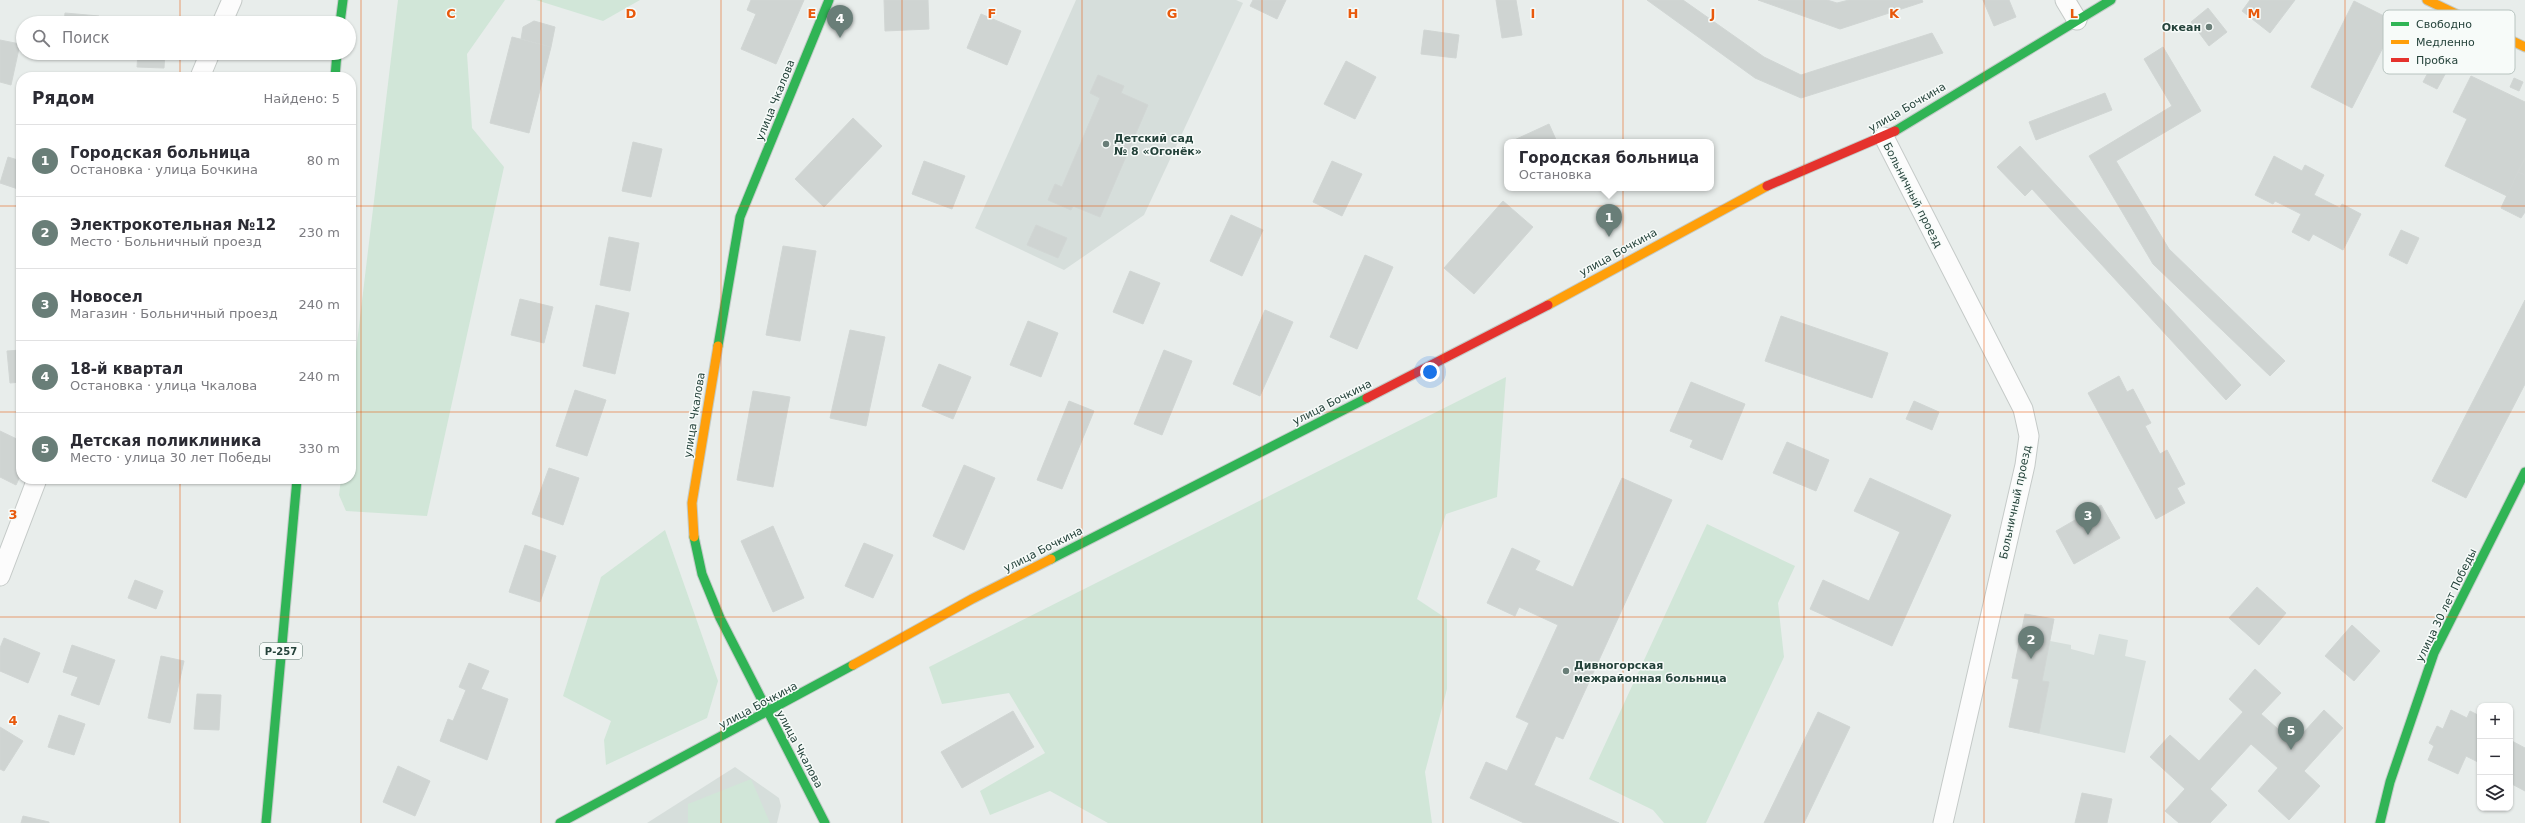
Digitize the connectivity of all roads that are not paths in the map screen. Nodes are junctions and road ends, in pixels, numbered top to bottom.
1 (232, 0) edge
2 (343, 0) edge
3 (829, 0) edge
4 (2065, 0) edge
5 (2111, 0) edge
6 (2427, 0) edge
7 (2448, 10) edge
8 (225, 16) edge
9 (341, 16) edge
10 (2077, 20) junction
11 (2515, 42) edge
12 (2525, 47) edge
13 (207, 60) edge
14 (337, 60) edge
15 (202, 72) edge
16 (336, 72) edge
17 (1884, 137) junction
18 (2525, 472) edge
19 (34, 484) edge
20 (297, 484) edge
21 (0, 576) edge
22 (768, 714) junction
23 (266, 823) edge
24 (560, 823) edge
25 (826, 823) edge
26 (1943, 823) edge
27 (2380, 823) edge

1 - 8 street
2 - 9 main road
3 - 22 main road, улица Чкалова
4 - 10 street
5 - 10 main road, улица Бочкина
6 - 7 main road
10 - 17 main road, улица Бочкина
11 - 12 main road
13 - 15 street
14 - 16 main road
17 - 22 main road, улица Бочкина
17 - 26 street, Больничный проезд
18 - 27 main road, улица 30 лет Победы
19 - 21 street
20 - 23 main road, Р-257
22 - 24 main road, улица Бочкина
22 - 25 main road, улица Чкалова

